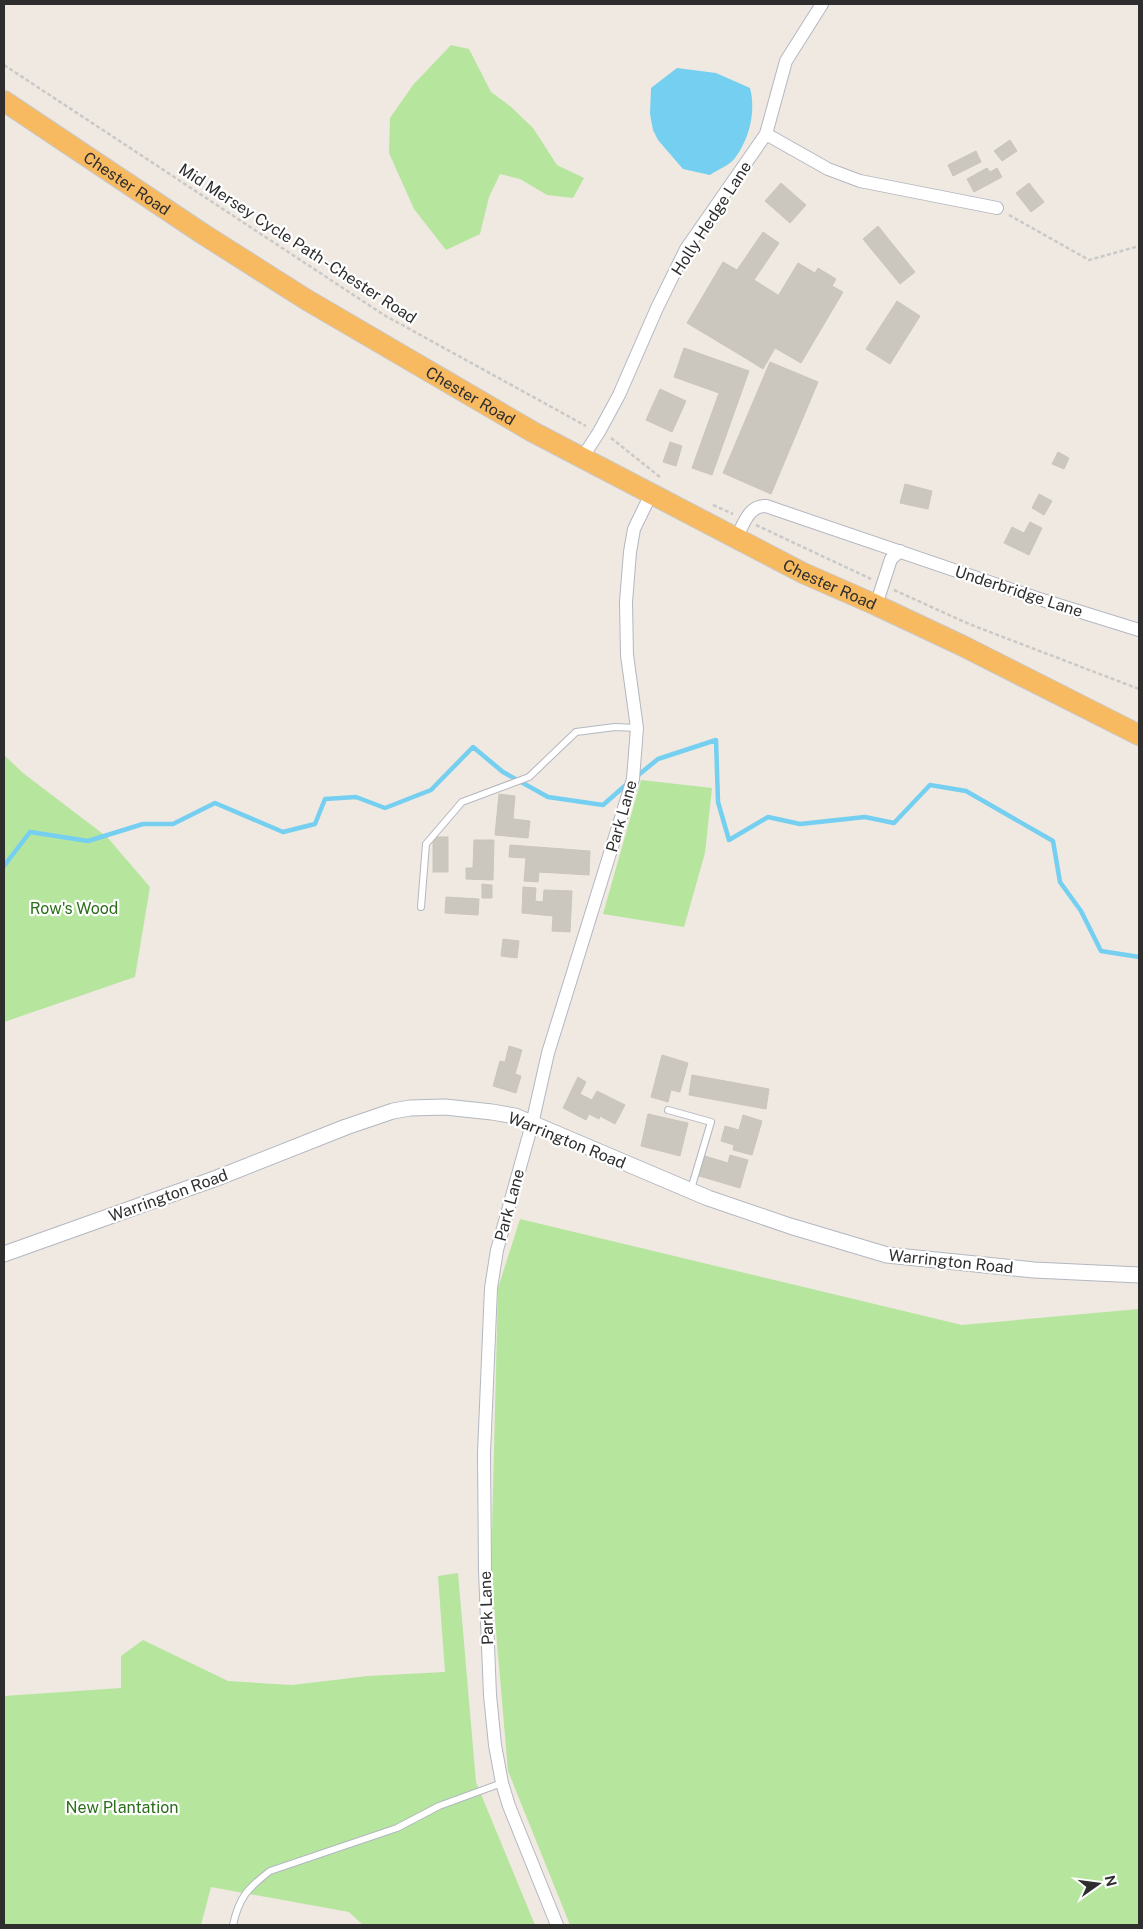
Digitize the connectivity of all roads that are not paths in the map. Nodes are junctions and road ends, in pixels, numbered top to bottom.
1 (822, 4) edge
2 (4, 101) edge
3 (766, 134) junction
4 (997, 208) road end
5 (582, 458) junction
6 (651, 494) junction
7 (736, 539) junction
8 (900, 551) junction
9 (876, 604) junction
10 (1139, 630) edge
11 (963, 646) junction
12 (1139, 719) edge
13 (637, 728) junction
14 (1139, 735) edge
15 (421, 907) dead end
16 (668, 1110) dead end
17 (532, 1124) junction
18 (690, 1191) junction
19 (4, 1254) edge
20 (1139, 1275) edge
21 (502, 1783) junction
22 (233, 1925) edge
23 (557, 1925) edge

1 - 3 street, Holly Hedge Lane
2 - 5 highway, Chester Road
3 - 4 street
3 - 5 street, Holly Hedge Lane
5 - 6 highway, Chester Road
6 - 7 highway, Chester Road
6 - 13 street, Park Lane
7 - 8 street, Underbridge Lane
7 - 9 highway, Chester Road
8 - 9 street
8 - 10 street, Underbridge Lane
9 - 11 highway, Chester Road
11 - 12 highway, Chester Road
11 - 14 highway, Chester Road
13 - 15 lane
13 - 17 street, Park Lane
16 - 18 lane
17 - 18 street, Warrington Road
17 - 19 street, Warrington Road
17 - 21 street, Park Lane
18 - 20 street, Warrington Road
21 - 22 lane
21 - 23 street, Park Lane

